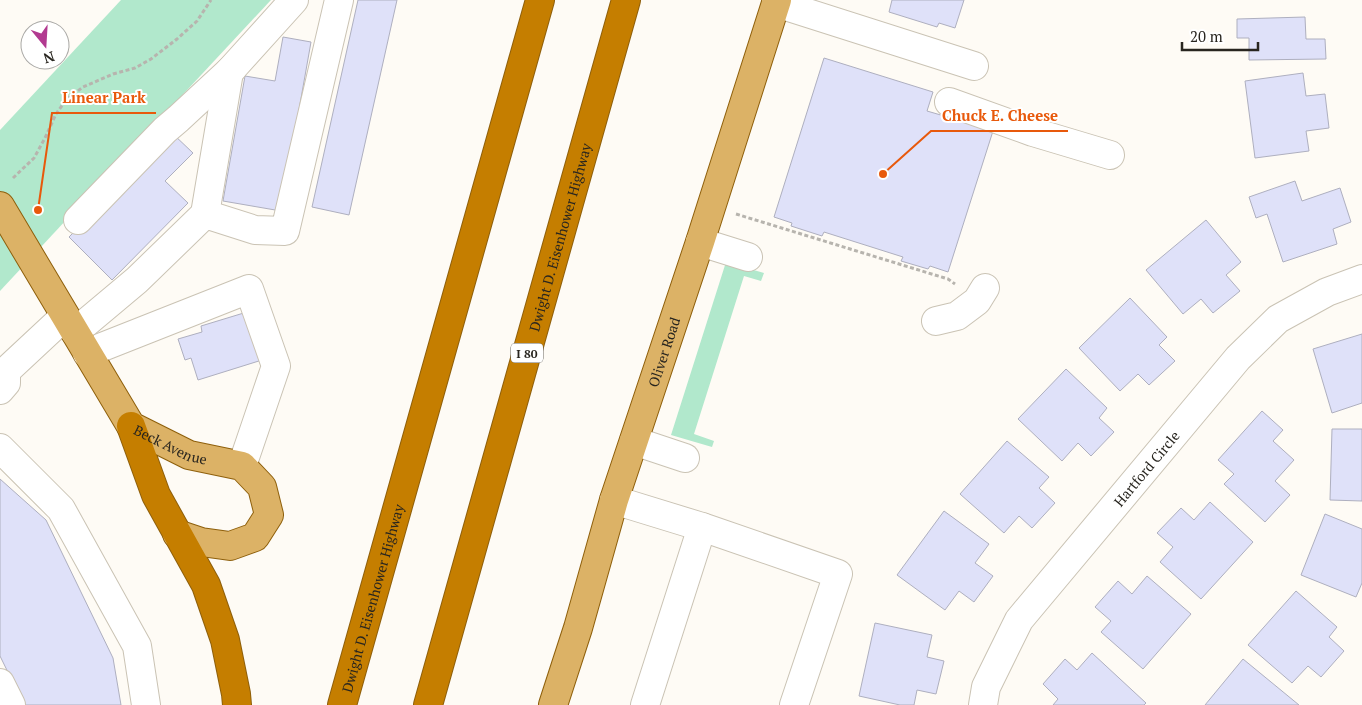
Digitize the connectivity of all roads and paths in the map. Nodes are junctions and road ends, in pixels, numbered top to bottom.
1 (211, 0) edge
2 (294, 0) edge
3 (339, 0) edge
4 (540, 0) edge
5 (626, 0) edge
6 (777, 2) edge
7 (974, 66) dead end
8 (232, 69) junction
9 (949, 102) dead end
10 (1110, 155) dead end
11 (13, 178) dead end
12 (0, 206) edge
13 (205, 214) junction
14 (735, 214) dead end
15 (78, 220) dead end
16 (700, 242) junction
17 (748, 257) dead end
18 (1362, 279) edge
19 (981, 295) joint
20 (936, 321) dead end
21 (76, 334) junction
22 (0, 390) edge
23 (131, 426) junction
24 (634, 441) junction
25 (0, 448) edge
26 (685, 458) dead end
27 (242, 466) junction
28 (614, 500) junction
29 (702, 527) junction
30 (177, 534) junction
31 (0, 683) edge
32 (11, 705) edge
33 (146, 705) edge
34 (237, 705) edge
35 (342, 705) edge
36 (428, 705) edge
37 (553, 705) edge
38 (645, 705) edge
39 (794, 705) edge
40 (983, 705) edge

1 - 11 path
2 - 8 street
3 - 13 street
4 - 35 highway, Dwight D. Eisenhower Highway
5 - 36 highway, Dwight D. Eisenhower Highway / I 80
6 - 7 street
6 - 16 main road, Oliver Road
8 - 13 street
8 - 15 street
9 - 10 street
12 - 21 main road, Beck Avenue
13 - 21 street
14 - 19 path
16 - 17 street
16 - 24 main road, Oliver Road
18 - 40 street, Hartford Circle
19 - 20 street
21 - 22 street
21 - 23 main road, Beck Avenue
21 - 27 street
23 - 27 main road, Beck Avenue
23 - 30 highway
24 - 26 street
24 - 28 main road, Oliver Road
25 - 33 street
27 - 30 main road
28 - 29 street
28 - 37 main road, Oliver Road
29 - 38 street
29 - 39 street
30 - 34 highway
31 - 32 street

